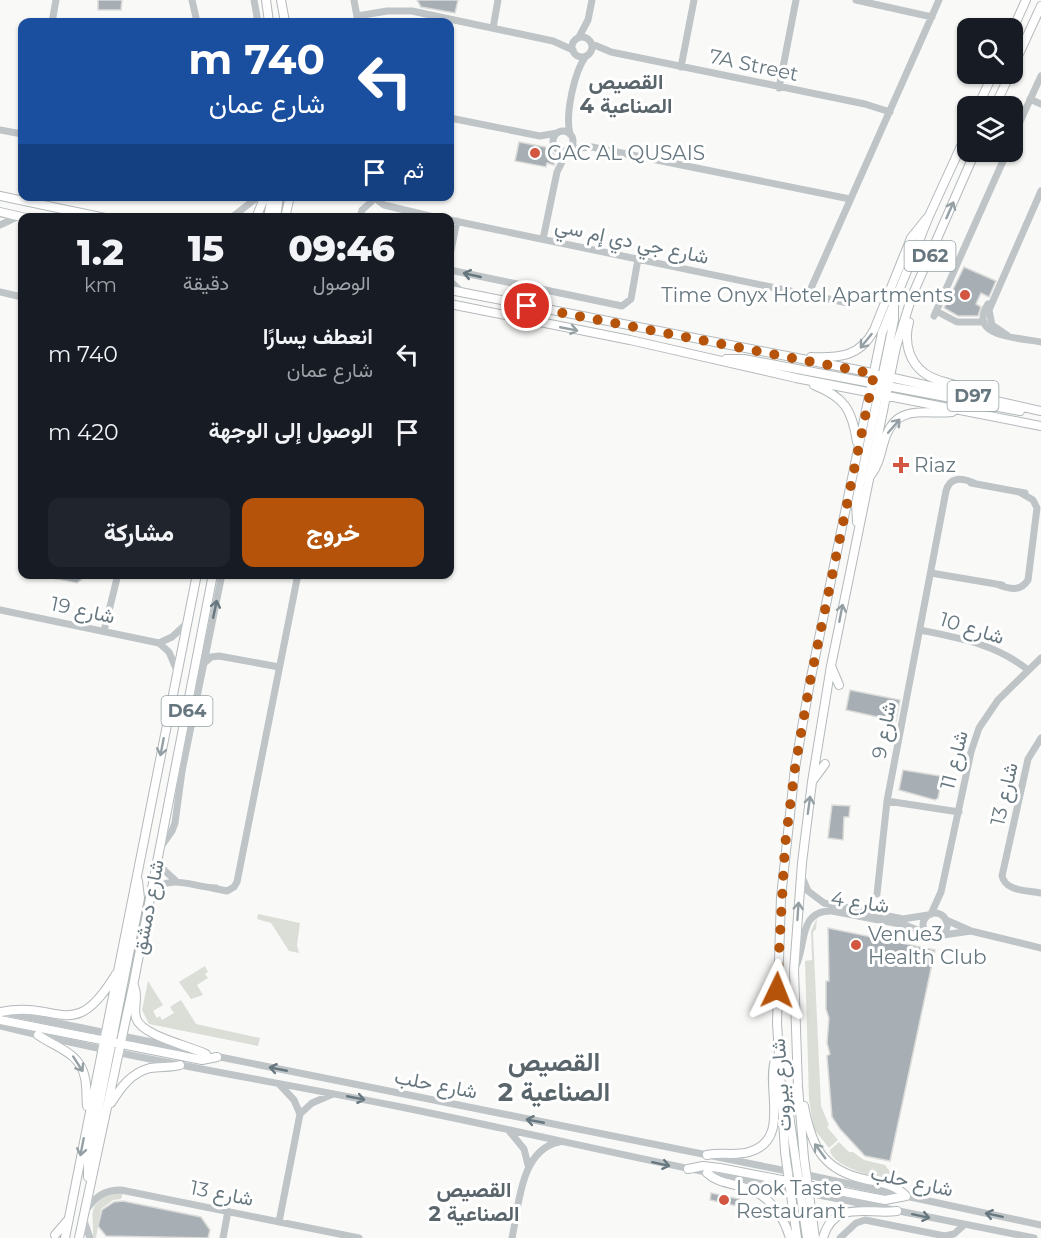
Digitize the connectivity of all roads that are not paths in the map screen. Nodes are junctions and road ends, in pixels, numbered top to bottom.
1 (56, 0) edge
2 (192, 0) edge
3 (254, 0) edge
4 (266, 0) edge
5 (281, 0) edge
6 (354, 0) edge
7 (498, 0) edge
8 (592, 0) edge
9 (694, 0) edge
10 (796, 0) edge
11 (801, 0) edge
12 (856, 0) edge
13 (939, 0) edge
14 (1024, 0) edge
15 (883, 3) edge
16 (1041, 7) edge
17 (794, 16) junction
18 (357, 17) edge
19 (932, 17) junction
20 (53, 18) edge
21 (196, 18) edge
22 (257, 18) edge
23 (268, 18) edge
24 (284, 18) edge
25 (445, 18) edge
26 (1018, 18) edge
27 (454, 20) edge
28 (588, 20) junction
29 (493, 28) junction
30 (577, 38) junction
31 (553, 41) junction
32 (591, 41) junction
33 (1023, 45) edge
34 (573, 51) junction
35 (610, 52) junction
36 (588, 55) junction
37 (681, 67) junction
38 (576, 76) junction
39 (1041, 76) edge
40 (779, 88) junction
41 (1030, 99) junction
42 (1041, 104) edge
43 (890, 112) junction
44 (1023, 115) edge
45 (454, 119) edge
46 (568, 119) junction
47 (0, 130) edge
48 (18, 133) edge
49 (558, 133) junction
50 (540, 136) junction
51 (571, 136) junction
52 (555, 146) junction
53 (592, 147) junction
54 (568, 150) junction
55 (957, 155) edge
56 (971, 162) edge
57 (1003, 162) edge
58 (557, 172) junction
59 (1041, 190) edge
60 (0, 196) edge
61 (18, 200) edge
62 (850, 200) junction
63 (24, 201) edge
64 (253, 201) edge
65 (373, 201) edge
66 (0, 212) edge
67 (81, 213) edge
68 (237, 213) edge
69 (416, 213) edge
70 (18, 216) edge
71 (929, 216) junction
72 (18, 219) edge
73 (454, 221) edge
74 (0, 225) edge
75 (543, 239) junction
76 (638, 260) junction
77 (454, 271) edge
78 (454, 285) edge
79 (454, 291) edge
80 (0, 292) edge
81 (463, 293) junction
82 (808, 295) junction
83 (18, 296) edge
84 (912, 296) junction
85 (992, 300) junction
86 (848, 303) dead end
87 (454, 305) edge
88 (984, 322) junction
89 (1008, 336) junction
90 (1041, 342) edge
91 (795, 358) junction
92 (716, 360) junction
93 (796, 378) junction
94 (880, 385) junction
95 (975, 396) junction
96 (961, 410) junction
97 (1038, 410) edge
98 (1041, 426) edge
99 (858, 448) junction
100 (868, 478) junction
101 (1021, 493) junction
102 (1041, 506) edge
103 (1041, 511) edge
104 (1036, 524) junction
105 (859, 526) junction
106 (931, 573) junction
107 (117, 579) edge
108 (196, 579) edge
109 (212, 579) edge
110 (221, 579) edge
111 (297, 579) edge
112 (0, 610) edge
113 (187, 623) junction
114 (920, 630) junction
115 (105, 632) junction
116 (208, 639) junction
117 (159, 643) junction
118 (223, 656) junction
119 (1041, 657) edge
120 (203, 664) junction
121 (831, 666) junction
122 (279, 667) junction
123 (177, 671) junction
124 (1026, 671) junction
125 (839, 685) dead end
126 (1041, 738) edge
127 (825, 764) dead end
128 (812, 782) junction
129 (887, 801) junction
130 (958, 814) junction
131 (134, 844) dead end
132 (160, 848) junction
133 (141, 856) junction
134 (157, 860) junction
135 (801, 874) junction
136 (136, 877) junction
137 (175, 880) junction
138 (151, 892) junction
139 (941, 892) junction
140 (1041, 893) edge
141 (877, 894) dead end
142 (929, 914) junction
143 (945, 918) junction
144 (971, 931) junction
145 (925, 933) junction
146 (943, 935) junction
147 (1041, 948) edge
148 (119, 968) junction
149 (794, 970) junction
150 (133, 986) junction
151 (0, 1014) edge
152 (0, 1026) edge
153 (38, 1035) junction
154 (112, 1042) junction
155 (206, 1054) junction
156 (777, 1054) junction
157 (217, 1056) junction
158 (180, 1065) junction
159 (278, 1084) junction
160 (798, 1087) junction
161 (336, 1094) junction
162 (108, 1108) junction
163 (89, 1112) junction
164 (300, 1114) junction
165 (510, 1116) junction
166 (484, 1124) junction
167 (508, 1130) junction
168 (560, 1142) junction
169 (522, 1144) junction
170 (543, 1148) junction
171 (707, 1155) junction
172 (528, 1165) junction
173 (688, 1170) junction
174 (707, 1173) junction
175 (798, 1182) junction
176 (90, 1187) junction
177 (906, 1196) junction
178 (228, 1211) junction
179 (897, 1211) junction
180 (84, 1214) junction
181 (69, 1218) junction
182 (279, 1222) junction
183 (964, 1225) junction
184 (1041, 1225) edge
185 (55, 1236) dead end
186 (65, 1238) edge
187 (79, 1238) edge
188 (90, 1238) edge
189 (223, 1238) edge
190 (359, 1238) edge
191 (512, 1238) edge
192 (790, 1238) edge
193 (796, 1238) edge
194 (807, 1238) edge
195 (815, 1238) edge
196 (823, 1238) edge
197 (840, 1238) edge
198 (1034, 1238) edge

1 - 20 street
2 - 21 street
3 - 22 street
4 - 23 main road
5 - 24 main road
6 - 18 street
7 - 29 street
8 - 28 street
9 - 37 street
10 - 17 street
11 - 17 street
12 - 15 street
13 - 19 street
14 - 26 main road
15 - 19 street
16 - 33 main road
17 - 40 street
18 - 25 street
19 - 43 street
27 - 29 street
28 - 30 street
28 - 32 street
29 - 31 street
30 - 31 street
30 - 32 street
30 - 34 street
31 - 34 street
32 - 35 street
32 - 36 street
34 - 36 street
34 - 38 street
35 - 36 street
35 - 37 street, 7A Street
36 - 38 street
37 - 40 street, 7A Street
38 - 46 street
39 - 41 street
40 - 43 street, 7A Street
41 - 42 street
41 - 44 street
43 - 62 street
45 - 50 street
46 - 49 street
46 - 51 street
47 - 48 street
49 - 50 street
49 - 51 street
49 - 52 street
50 - 52 street
51 - 53 street
51 - 54 street
52 - 54 street
52 - 58 street
53 - 54 street
53 - 62 street
54 - 58 street
55 - 71 main road, D62
84 -> 56 main road, شارع بيروت / D62
57 - 88 street
58 - 75 street
59 - 85 street
60 - 61 main road
62 - 82 street
63 - 67 main road
64 - 68 street
65 - 69 street
66 - 70 main road
71 -> 91 main road
71 - 94 main road, D62
72 - 74 street
73 - 75 street, شارع جي دي إم سي
75 - 76 street, شارع جي دي إم سي
76 -> 77 street
76 - 82 street, شارع جي دي إم سي
78 - 81 street
79 - 81 main road, D97
80 - 83 street
81 - 91 main road, D97
82 - 86 street, شارع جي دي إم سي
84 - 94 main road, شارع بيروت / D62
84 - 95 main road
85 - 88 street
85 - 89 street
87 -> 92 main road, D97
88 - 89 street
89 - 90 street
91 - 94 main road, D97
92 - 93 main road, D97
92 - 94 main road
93 - 94 main road, D97
93 - 99 main road
94 - 95 main road, D97
94 - 96 main road, D97
94 - 97 main road
94 - 99 main road, شارع بيروت / D62
94 - 100 main road, شارع بيروت / D62
94 - 105 main road
95 - 97 main road, D97
96 - 98 main road, D97
100 -> 96 main road
99 - 156 main road, شارع بيروت / D62
100 - 105 main road, شارع بيروت / D62
101 - 102 street, شارع 9
101 - 104 street
101 - 106 street, شارع 9
103 - 104 street
104 - 106 street
121 -> 105 main road, شارع بيروت / D62
106 - 114 street, شارع 9
107 - 115 street
108 - 113 main road, شارع دمشق / D64
109 - 132 main road, شارع دمشق / D64
116 -> 110 street
111 - 122 street
112 - 115 street, شارع 19
113 - 117 street
113 - 123 main road, شارع دمشق / D64
114 - 124 street, شارع 10
114 - 129 street, شارع 9
115 - 117 street, شارع 19
116 - 118 street
116 - 120 street
117 - 123 street
118 - 120 street
118 - 122 street
119 - 124 street, شارع 11
120 - 132 street
121 - 125 main road
121 - 128 main road, شارع بيروت / D62
122 - 137 street
123 -> 133 main road, شارع دمشق / D64
124 - 130 street, شارع 11
126 - 140 street, شارع 13
127 - 128 main road
135 -> 128 main road, شارع بيروت / D62
129 - 130 street
129 - 141 street, شارع 9
130 - 139 street, شارع 11
131 - 133 main road
132 - 134 main road, شارع دمشق / D64
133 - 136 main road, شارع دمشق / D64
134 - 137 street
134 - 138 main road, شارع دمشق / D64
135 - 142 street, شارع 4
149 -> 135 main road, شارع بيروت / D62
136 - 148 main road, شارع دمشق / D64
136 - 154 main road
137 - 138 street
138 - 150 main road, شارع دمشق / D64
139 - 142 street, شارع 11
139 - 143 street, شارع 11
142 - 143 street
142 - 145 street
143 - 144 street
143 - 146 street
144 - 146 street
144 - 147 street
145 - 146 street
145 - 149 street, شارع 4
148 - 151 main road
148 - 154 main road, شارع دمشق / D64
149 - 160 main road, شارع بيروت / D62
150 - 154 main road, شارع دمشق / D64
150 - 155 main road
151 - 154 main road
152 - 153 street, شارع حلب
153 - 154 street, شارع حلب
153 -> 163 main road
154 - 155 street, شارع حلب
154 - 157 main road
154 - 158 street, شارع حلب
154 - 162 main road, شارع دمشق / D64
154 - 163 main road, شارع دمشق / D64
154 - 176 main road
155 - 157 street, شارع حلب
156 - 171 main road
156 - 175 main road, شارع بيروت / D62
165 -> 157 street, شارع حلب
158 - 159 street, شارع حلب
158 - 162 main road
159 - 161 street, شارع حلب
159 - 164 street
160 - 175 main road, شارع بيروت / D62
177 -> 160 main road
161 - 164 street
161 -> 166 street, شارع حلب
162 - 176 main road, شارع دمشق / D64
163 -> 181 main road, شارع دمشق / D64
164 - 182 street
165 - 166 street
171 -> 165 street, شارع حلب
166 - 167 street, شارع حلب
167 - 168 street, شارع حلب
167 - 169 street
168 - 170 street
168 -> 173 street, شارع حلب
169 - 170 street
169 - 172 street
170 - 172 street
171 - 175 street, شارع حلب
172 - 191 street
173 - 174 street, شارع حلب
173 - 175 main road
174 - 175 street, شارع حلب
174 - 192 main road
175 - 177 main road
175 - 179 street, شارع حلب
175 - 193 main road, شارع بيروت / D62
175 - 194 main road
175 - 195 main road, شارع بيروت / D62
176 - 180 main road, شارع دمشق / D64
184 -> 177 street, شارع حلب
178 - 180 street, شارع 13
178 - 182 street, شارع 13
178 - 189 street
179 -> 183 street, شارع حلب
179 - 196 main road
180 - 187 main road, شارع دمشق / D64
180 - 188 street
181 - 185 main road
181 - 186 main road, شارع دمشق / D64
182 - 190 street, شارع 13
183 - 197 street
183 - 198 street, شارع حلب

